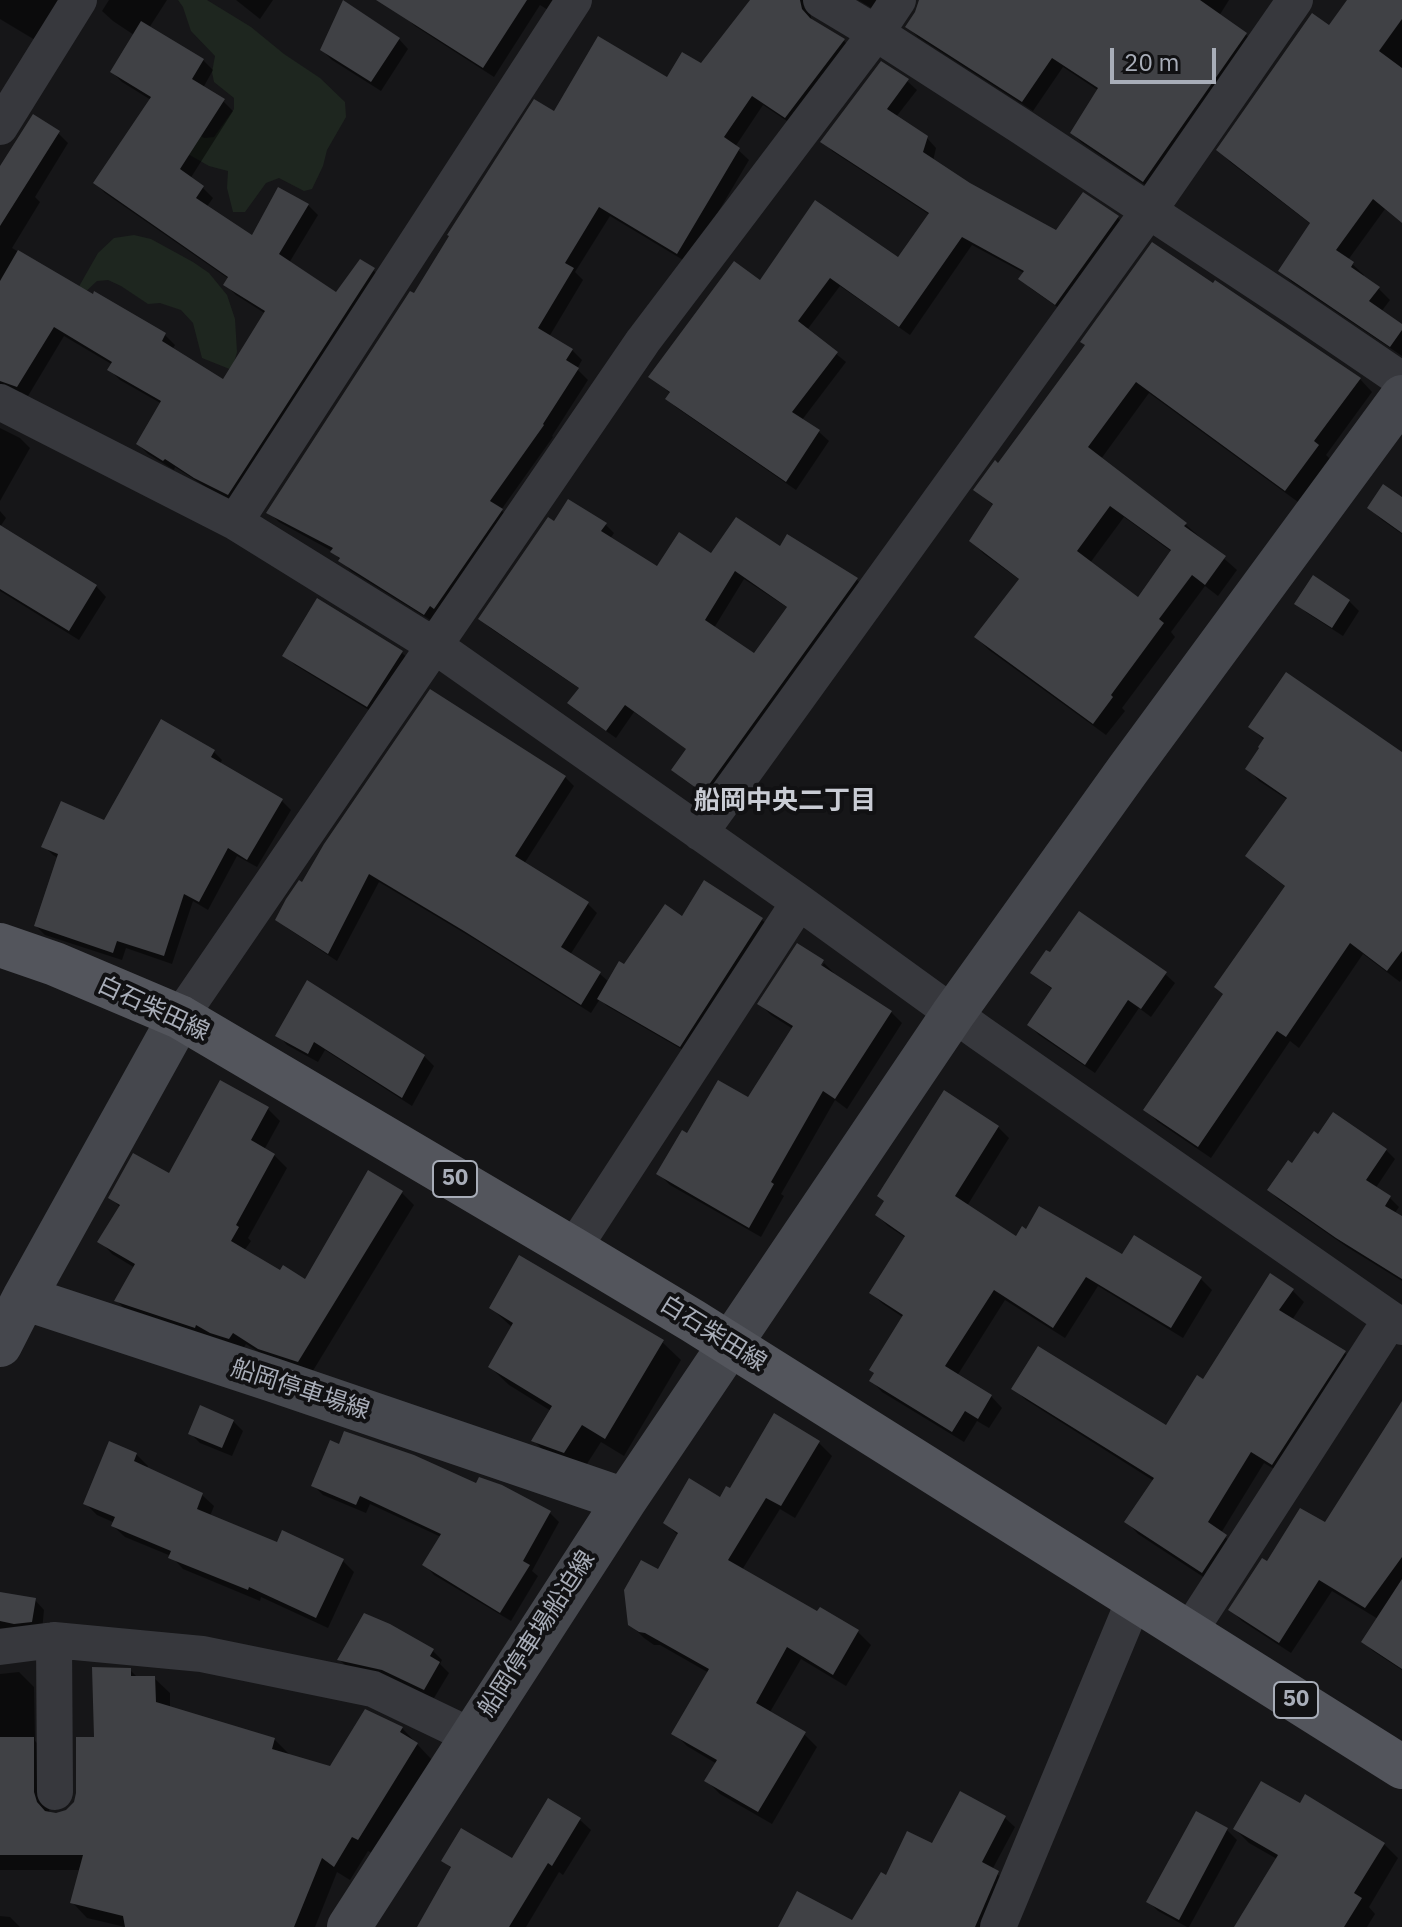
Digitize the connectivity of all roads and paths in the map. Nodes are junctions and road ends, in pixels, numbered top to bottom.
1 (79, 0) edge
2 (574, 0) edge
3 (821, 0) edge
4 (898, 0) edge
5 (1295, 0) edge
6 (876, 33) junction
7 (0, 127) edge
8 (1148, 212) junction
9 (1402, 380) edge
10 (1402, 397) edge
11 (0, 402) edge
12 (235, 522) junction
13 (435, 646) junction
14 (700, 833) junction
15 (799, 902) junction
16 (0, 945) edge
17 (953, 1014) junction
18 (180, 1017) junction
19 (573, 1249) junction
20 (12, 1294) edge
21 (1397, 1323) edge
22 (729, 1344) junction
23 (0, 1345) edge
24 (625, 1500) junction
25 (1135, 1598) junction
26 (1189, 1632) junction
27 (54, 1640) junction
28 (0, 1647) edge
29 (471, 1736) junction
30 (1402, 1767) edge
31 (55, 1792) dead end
32 (349, 1927) edge
33 (998, 1927) edge

1 - 7 street
2 - 12 street
3 - 6 street
4 - 6 street
5 - 8 street
6 - 8 street
6 - 13 street
8 - 9 street
8 - 14 street
10 - 17 street, 船岡停車場船迫線
11 - 12 street
12 - 13 street
13 - 14 street
13 - 18 street
14 - 15 street
15 - 17 street
15 - 19 street
16 - 18 main road, 白石柴田線 / 50
17 - 21 street
17 - 22 street, 船岡停車場船迫線
18 - 19 main road, 白石柴田線 / 50
18 - 20 street
19 - 22 main road, 白石柴田線 / 50
20 - 23 street
20 - 24 street, 船岡停車場線
21 - 26 street
22 - 24 street, 船岡停車場船迫線
22 - 25 main road, 白石柴田線 / 50
24 - 29 street, 船岡停車場船迫線
25 - 26 main road, 白石柴田線 / 50
25 - 33 street
26 - 30 main road, 白石柴田線 / 50
27 - 28 street
27 - 29 street
27 - 31 street
29 - 32 street, 船岡停車場船迫線

